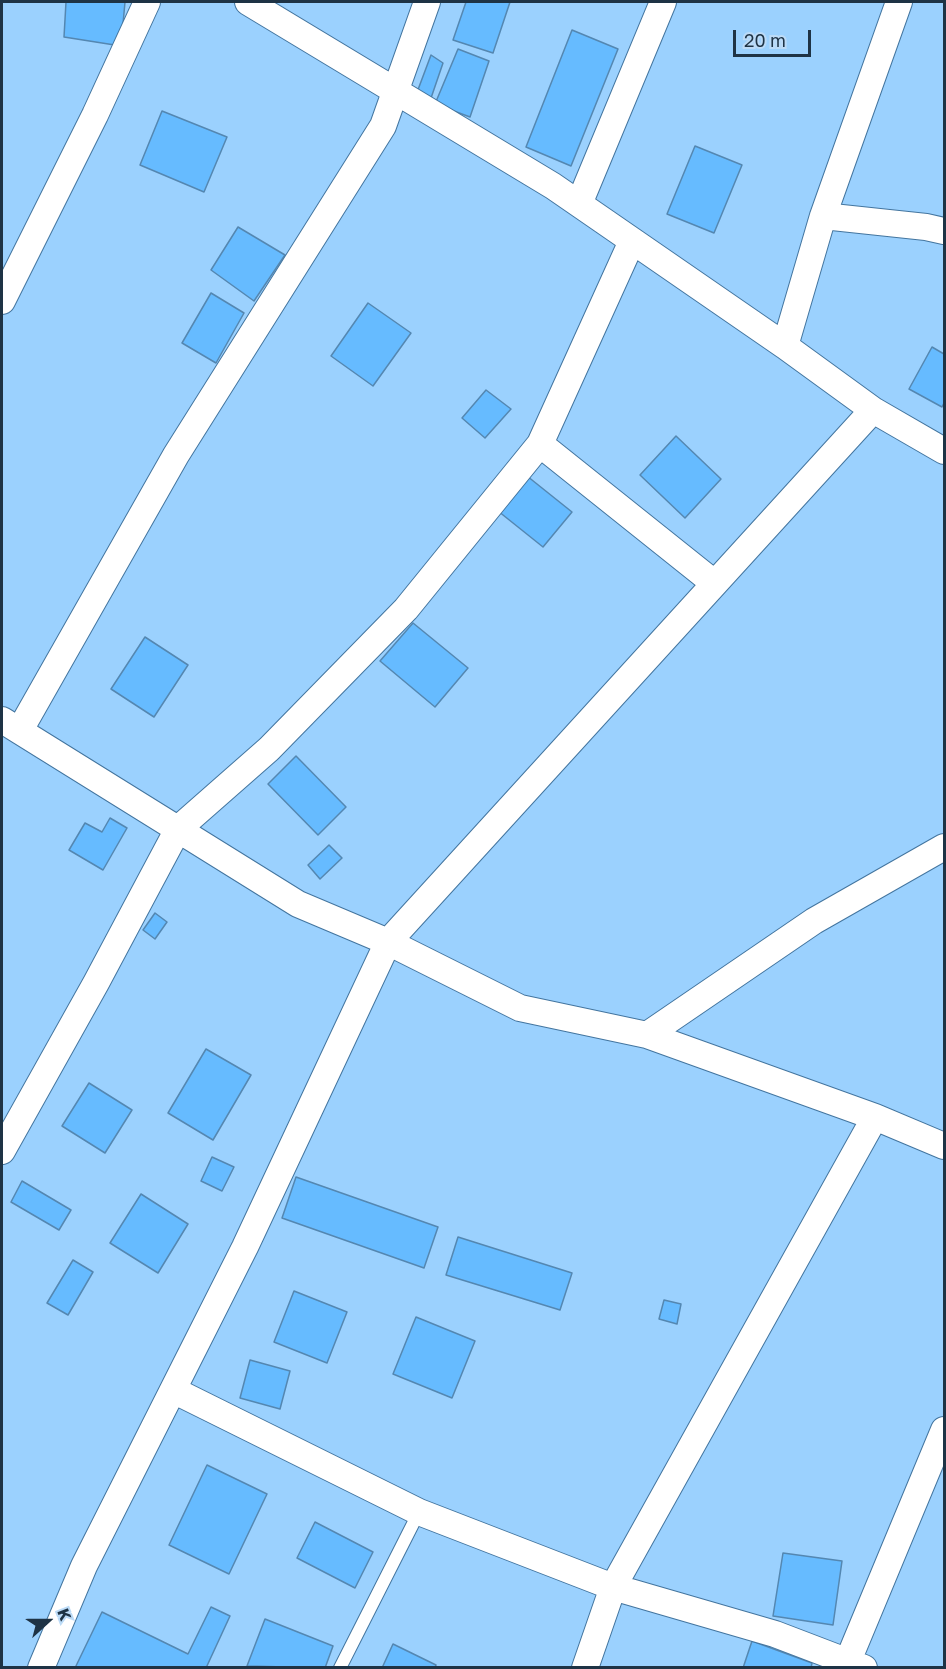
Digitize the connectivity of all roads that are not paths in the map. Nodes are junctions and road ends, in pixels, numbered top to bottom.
1 (147, 2) edge
2 (248, 2) edge
3 (427, 2) edge
4 (663, 2) edge
5 (899, 2) edge
6 (396, 91) junction
7 (579, 204) junction
8 (823, 216) junction
9 (945, 231) edge
10 (632, 241) junction
11 (3, 293) edge
12 (785, 346) junction
13 (873, 410) junction
14 (540, 444) junction
15 (945, 451) edge
16 (714, 583) junction
17 (11, 725) edge
18 (178, 829) junction
19 (945, 847) edge
20 (388, 942) junction
21 (647, 1035) junction
22 (875, 1117) junction
23 (945, 1146) edge
24 (2, 1151) edge
25 (173, 1390) junction
26 (945, 1430) edge
27 (419, 1512) junction
28 (614, 1587) junction
29 (852, 1665) edge
30 (41, 1668) edge
31 (340, 1668) edge
32 (585, 1668) edge

1 - 11 street
2 - 6 street
3 - 6 street
4 - 7 street
5 - 8 street
6 - 7 street
6 - 17 street
7 - 10 street
8 - 9 street
8 - 12 street
10 - 12 street
10 - 14 street
12 - 13 street
13 - 15 street
13 - 16 street
14 - 16 street
14 - 18 street
16 - 20 street
17 - 18 street
18 - 20 street
18 - 24 street
19 - 21 street
20 - 21 street
20 - 25 street
21 - 22 street
22 - 23 street
22 - 28 street
25 - 27 street
25 - 30 street
26 - 29 street
27 - 28 street
27 - 31 lane
28 - 29 street
28 - 32 street

